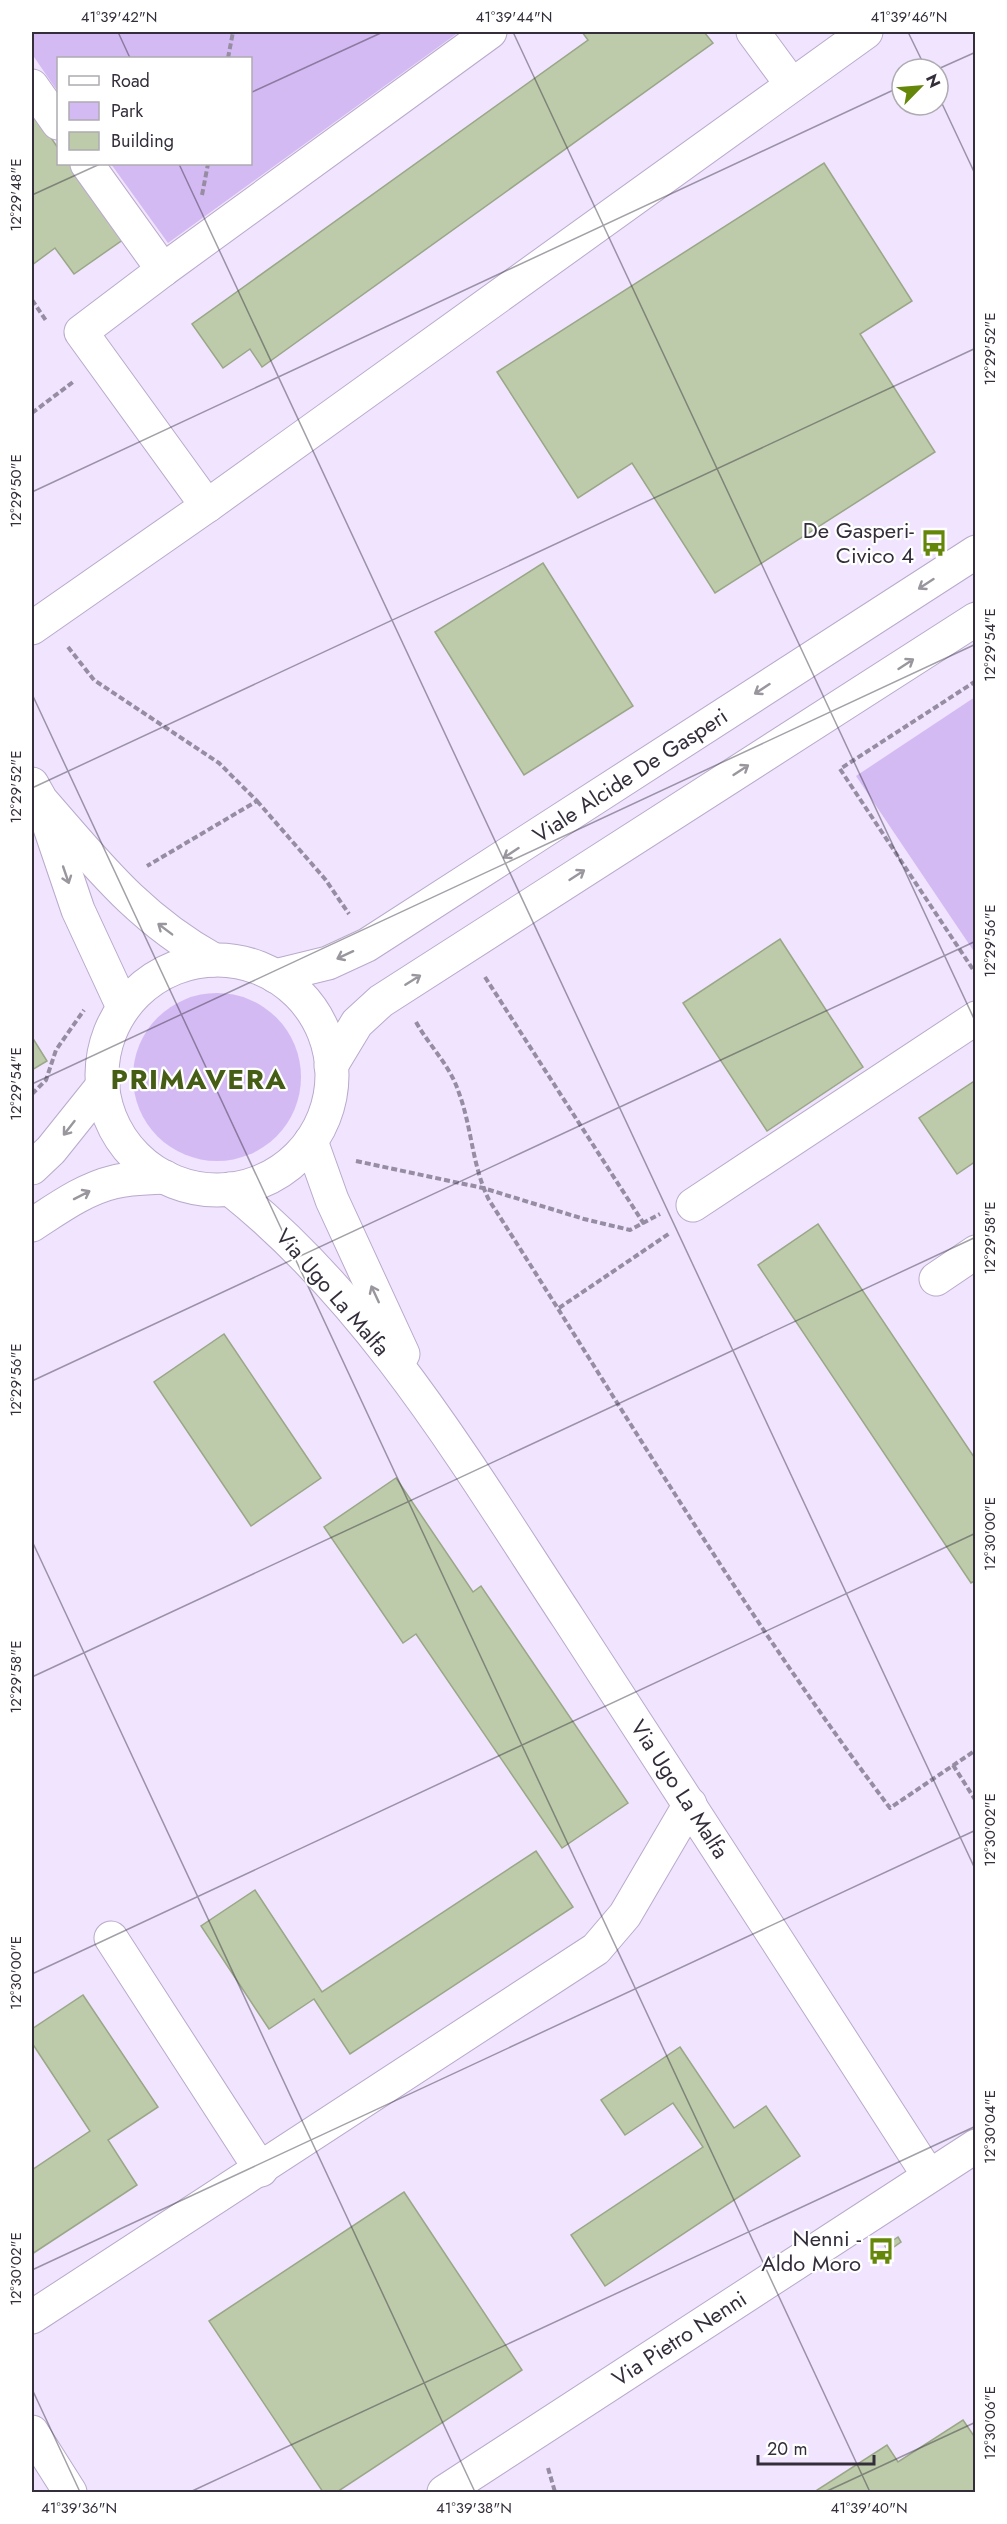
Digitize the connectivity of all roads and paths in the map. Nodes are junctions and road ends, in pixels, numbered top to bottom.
1 (233, 32) edge
2 (490, 32) edge
3 (753, 32) edge
4 (866, 32) edge
5 (228, 57) edge
6 (792, 85) junction
7 (32, 86) edge
8 (57, 122) edge
9 (88, 165) edge
10 (163, 270) junction
11 (102, 360) junction
12 (32, 413) edge
13 (207, 506) junction
14 (975, 552) edge
15 (975, 619) edge
16 (39, 622) edge
17 (975, 681) edge
18 (36, 792) edge
19 (257, 801) junction
20 (117, 886) junction
21 (368, 945) junction
22 (465, 946) junction
23 (214, 960) junction
24 (975, 974) edge
25 (275, 976) junction
26 (400, 988) junction
27 (86, 1006) dead end
28 (123, 1007) junction
29 (975, 1018) edge
30 (331, 1066) junction
31 (103, 1085) junction
32 (32, 1094) edge
33 (313, 1147) junction
34 (32, 1168) edge
35 (165, 1177) junction
36 (483, 1188) junction
37 (230, 1189) junction
38 (693, 1205) junction
39 (644, 1224) junction
40 (32, 1225) edge
41 (975, 1252) edge
42 (936, 1279) dead end
43 (559, 1308) junction
44 (427, 1404) junction
45 (975, 1750) edge
46 (953, 1765) junction
47 (975, 1801) edge
48 (690, 1804) junction
49 (111, 1938) dead end
50 (975, 2146) edge
51 (261, 2170) junction
52 (929, 2176) junction
53 (32, 2317) edge
54 (32, 2432) edge
55 (70, 2493) edge
56 (444, 2493) edge

1 - 5 path
2 - 10 street
3 - 6 street
4 - 6 street
6 - 13 street
7 - 8 street
9 - 10 street
10 - 11 street
11 - 12 path
11 - 13 street
13 - 16 street
14 -> 21 street, Viale Alcide De Gasperi
22 -> 15 street
16 - 19 path
17 - 24 path
18 - 20 street
18 -> 28 street
19 - 20 path
19 - 21 path
23 -> 20 street
21 -> 25 street, Viale Alcide De Gasperi
26 -> 22 street
22 - 39 path
23 - 25 street
23 - 28 street
25 - 30 street
26 - 30 street
26 - 36 path
27 - 32 path
28 - 31 street
29 - 38 street
30 - 33 street
31 -> 34 street
31 - 35 street
33 - 36 path
33 - 37 street
44 -> 33 street, Via Ugo La Malfa
35 - 37 street
40 -> 35 street
36 - 39 path
36 - 43 path
37 - 44 street, Via Ugo La Malfa
38 - 39 path
38 - 43 path
41 - 42 street
43 - 46 path
44 - 48 street, Via Ugo La Malfa
45 - 46 path
46 - 47 path
48 - 51 street
48 - 52 street, Via Ugo La Malfa
49 - 51 street
50 - 52 street, Via Pietro Nenni
51 - 53 street
52 - 56 street, Via Pietro Nenni
54 - 55 street

